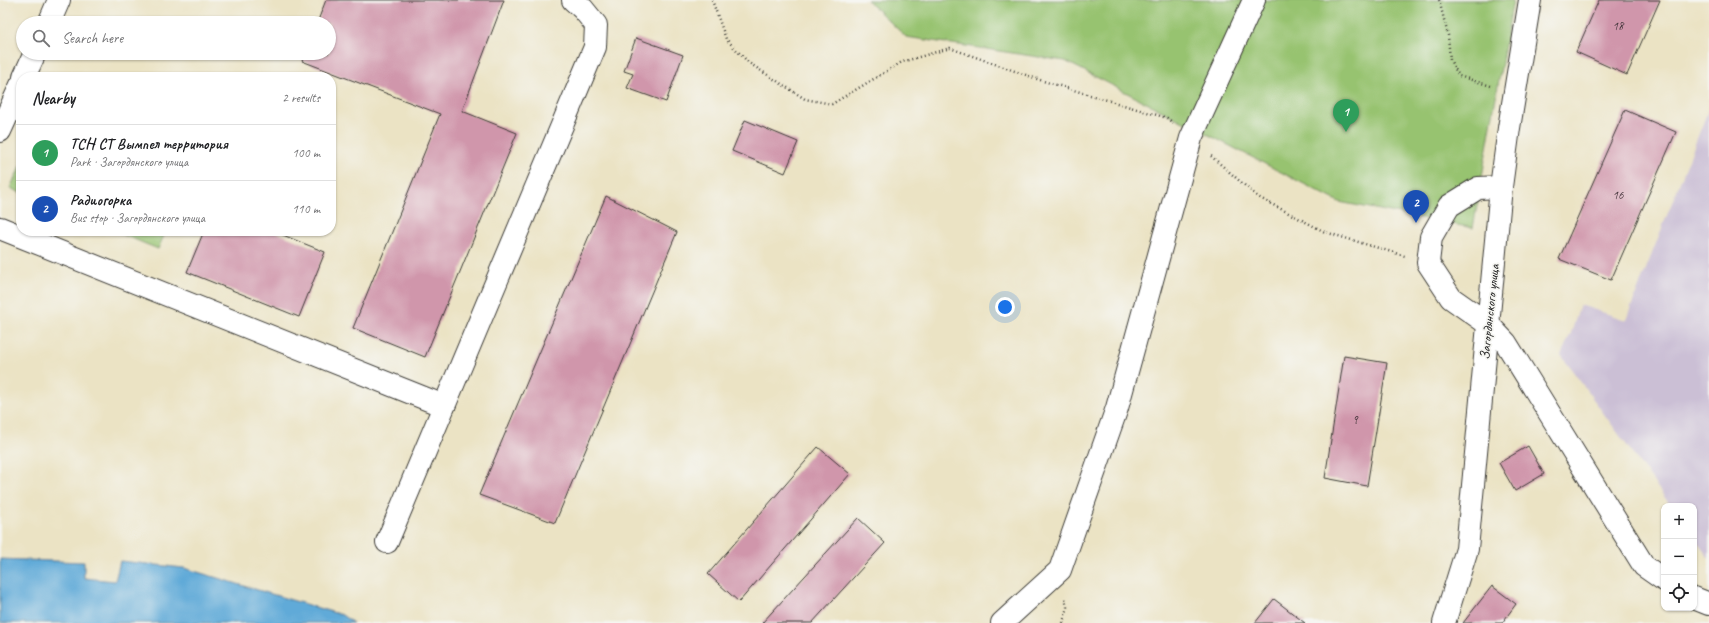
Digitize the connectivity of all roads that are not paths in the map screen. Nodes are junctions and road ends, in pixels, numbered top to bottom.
1 (59, 0) edge
2 (573, 0) edge
3 (1254, 0) edge
4 (1530, 0) edge
5 (52, 16) edge
6 (32, 60) edge
7 (26, 72) edge
8 (16, 96) edge
9 (0, 131) edge
10 (1501, 187) junction
11 (0, 228) edge
12 (16, 234) edge
13 (20, 236) edge
14 (1488, 324) junction
15 (444, 406) junction
16 (387, 542) dead end
17 (1661, 578) edge
18 (1697, 599) edge
19 (1709, 604) edge
20 (1002, 623) edge
21 (1444, 623) edge

1 - 5 street
2 - 15 street
3 - 20 street
4 - 10 street, Загордянского улица
6 - 7 street
8 - 9 street
10 - 14 street, Загордянского улица
10 - 14 street
11 - 12 street
13 - 15 street
14 - 17 street
14 - 21 street, Загордянского улица
15 - 16 street
18 - 19 street

